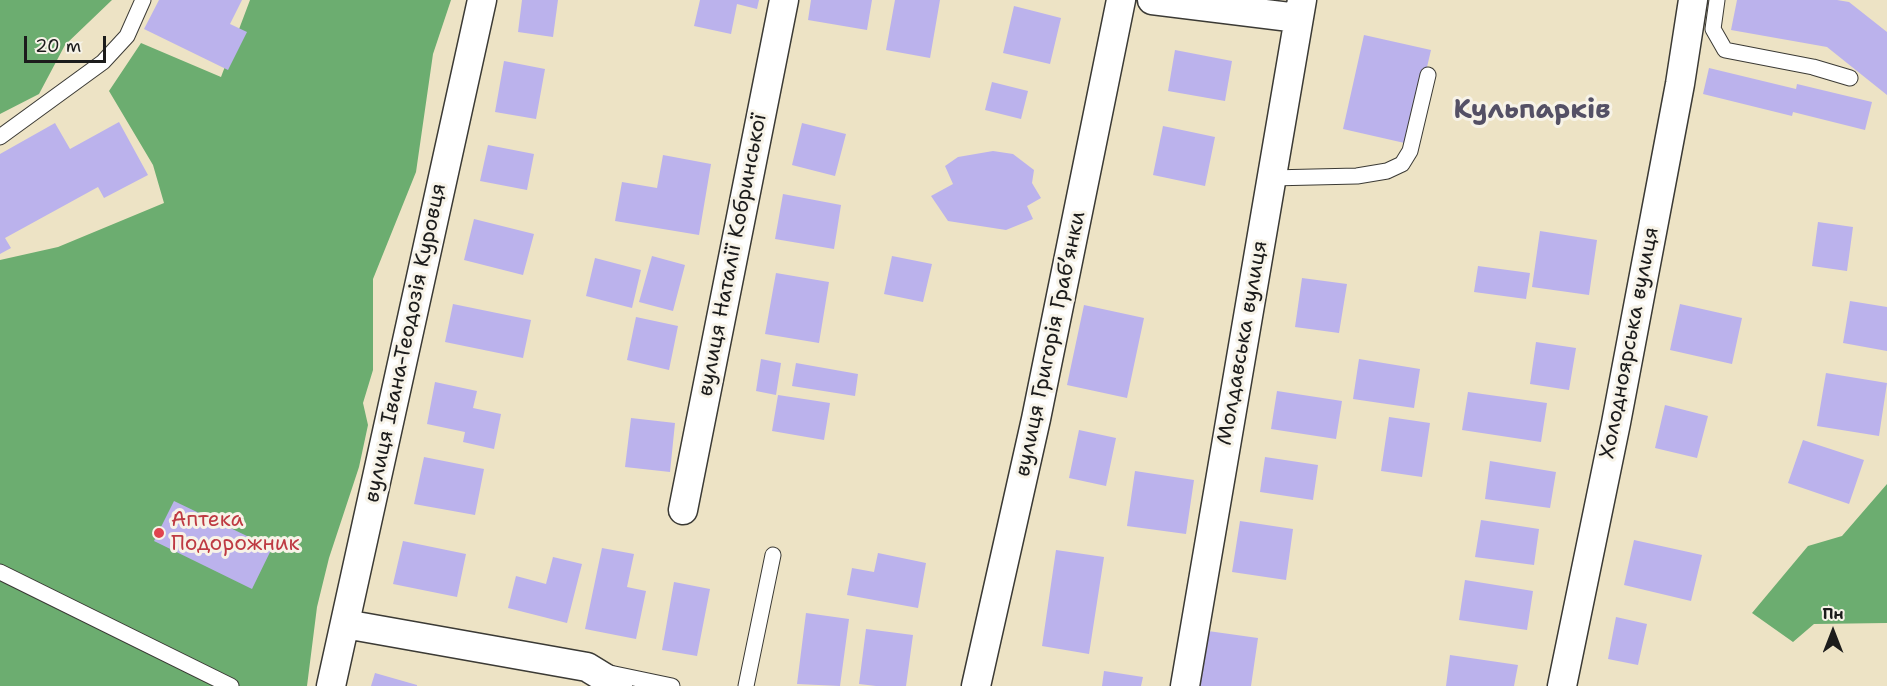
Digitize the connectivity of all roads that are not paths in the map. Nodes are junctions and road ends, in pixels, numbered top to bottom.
1 (143, 0) edge
2 (482, 0) edge
3 (784, 0) edge
4 (1121, 0) edge
5 (1152, 0) edge
6 (1694, 0) edge
7 (1717, 0) edge
8 (1300, 9) edge
9 (1428, 75) dead end
10 (1850, 78) dead end
11 (0, 137) edge
12 (1271, 178) junction
13 (683, 510) dead end
14 (773, 555) dead end
15 (0, 572) edge
16 (345, 624) junction
17 (587, 667) junction
18 (231, 686) edge
19 (331, 686) edge
20 (618, 686) edge
21 (672, 686) edge
22 (746, 686) edge
23 (976, 686) edge
24 (1185, 686) edge
25 (1562, 686) edge

1 - 11 lane
2 - 16 street, вулиця Івана-Теодозія Куровця
3 - 13 street, вулиця Наталії Кобринської
4 - 23 street, вулиця Григорія Грабʼянки
5 - 8 street
6 - 25 street, Холодноярська вулиця
7 - 10 lane
8 - 12 street, Молдавська вулиця
9 - 12 lane
12 - 24 street, Молдавська вулиця
14 - 22 lane
15 - 18 lane
16 - 17 street
16 - 19 street, вулиця Івана-Теодозія Куровця
17 - 20 street
17 - 21 lane

